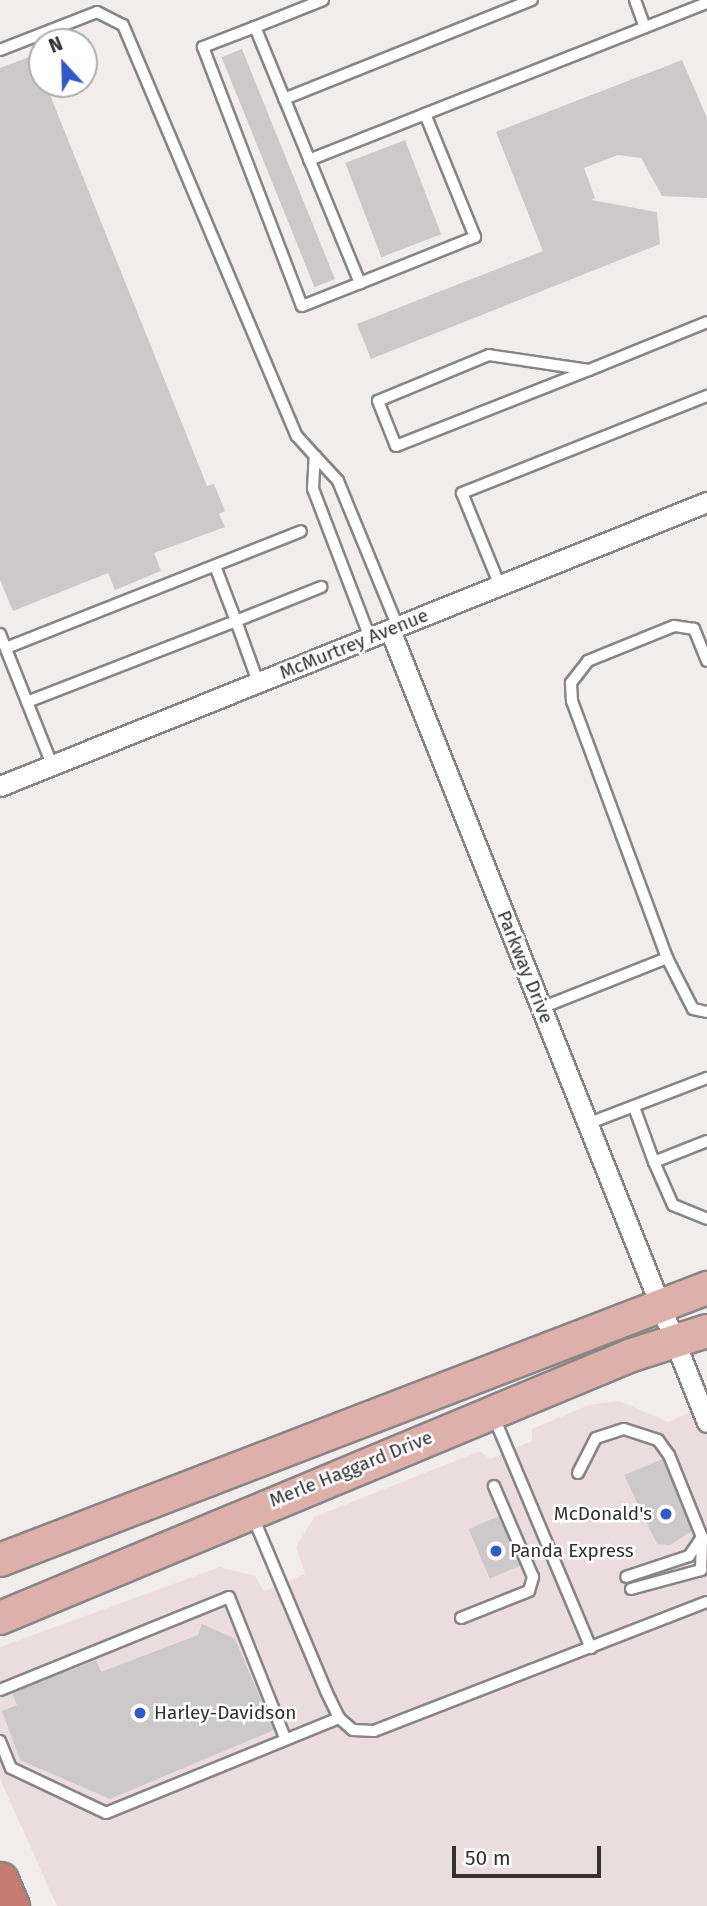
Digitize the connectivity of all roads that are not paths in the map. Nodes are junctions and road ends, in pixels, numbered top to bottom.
1 (323, 0) edge
2 (532, 0) edge
3 (635, 0) edge
4 (707, 2) edge
5 (255, 27) junction
6 (645, 27) junction
7 (0, 50) edge
8 (284, 99) junction
9 (425, 114) junction
10 (309, 160) junction
11 (360, 283) junction
12 (707, 322) edge
13 (589, 370) junction
14 (707, 396) edge
15 (315, 456) junction
16 (707, 502) edge
17 (301, 531) dead end
18 (215, 566) junction
19 (500, 586) junction
20 (321, 587) dead end
21 (236, 621) junction
22 (394, 628) junction
23 (0, 634) edge
24 (370, 638) junction
25 (6, 648) junction
26 (707, 661) edge
27 (258, 682) junction
28 (27, 702) junction
29 (52, 765) junction
30 (0, 786) edge
31 (667, 958) junction
32 (541, 1008) junction
33 (707, 1012) edge
34 (707, 1079) edge
35 (634, 1107) junction
36 (587, 1124) junction
37 (707, 1141) edge
38 (654, 1162) junction
39 (707, 1219) edge
40 (707, 1288) edge
41 (660, 1303) junction
42 (707, 1331) edge
43 (675, 1342) junction
44 (492, 1412) junction
45 (707, 1420) edge
46 (578, 1473) dead end
47 (494, 1486) dead end
48 (250, 1510) junction
49 (702, 1537) junction
50 (0, 1560) edge
51 (626, 1577) dead end
52 (631, 1590) dead end
53 (707, 1602) edge
54 (0, 1618) edge
55 (461, 1618) dead end
56 (591, 1648) junction
57 (0, 1690) edge
58 (339, 1718) junction
59 (285, 1738) junction
60 (0, 1741) edge
61 (0, 1880) edge
62 (11, 1906) edge

1 - 5 lane
2 - 8 lane
3 - 6 lane
4 - 6 lane
5 - 8 lane
5 - 11 lane
6 - 9 lane
7 - 15 lane
8 - 10 lane
9 - 10 lane
9 - 11 lane
10 - 11 lane
12 - 13 lane
13 - 13 lane
14 - 19 lane
15 - 22 lane
15 - 24 lane
16 - 19 street, McMurtrey Avenue
17 - 18 lane
18 - 21 lane
18 - 25 lane
19 - 22 street, McMurtrey Avenue
20 - 21 lane
21 - 27 lane
21 - 28 lane
22 - 24 street, McMurtrey Avenue
22 - 32 street, Parkway Drive
23 - 25 lane
24 - 27 street, McMurtrey Avenue
25 - 28 lane
26 - 31 lane
27 - 29 street, McMurtrey Avenue
28 - 29 lane
29 - 30 street, McMurtrey Avenue
31 - 32 lane
31 - 33 lane
32 - 36 street, Parkway Drive
34 - 35 lane
35 - 36 lane
35 - 38 lane
36 - 41 street, Parkway Drive
37 - 38 lane
38 - 39 lane
40 - 41 main road
41 - 43 street, Parkway Drive
41 - 50 main road
42 - 43 main road, Merle Haggard Drive
43 - 44 main road, Merle Haggard Drive
43 - 45 street, Parkway Drive
44 - 48 main road, Merle Haggard Drive
44 - 56 lane
46 - 49 lane
47 - 55 lane
48 - 54 main road, Merle Haggard Drive
48 - 58 lane
49 - 51 lane
49 - 52 lane
53 - 56 lane
56 - 58 lane
57 - 59 lane
58 - 59 lane
59 - 60 lane
61 - 62 highway

